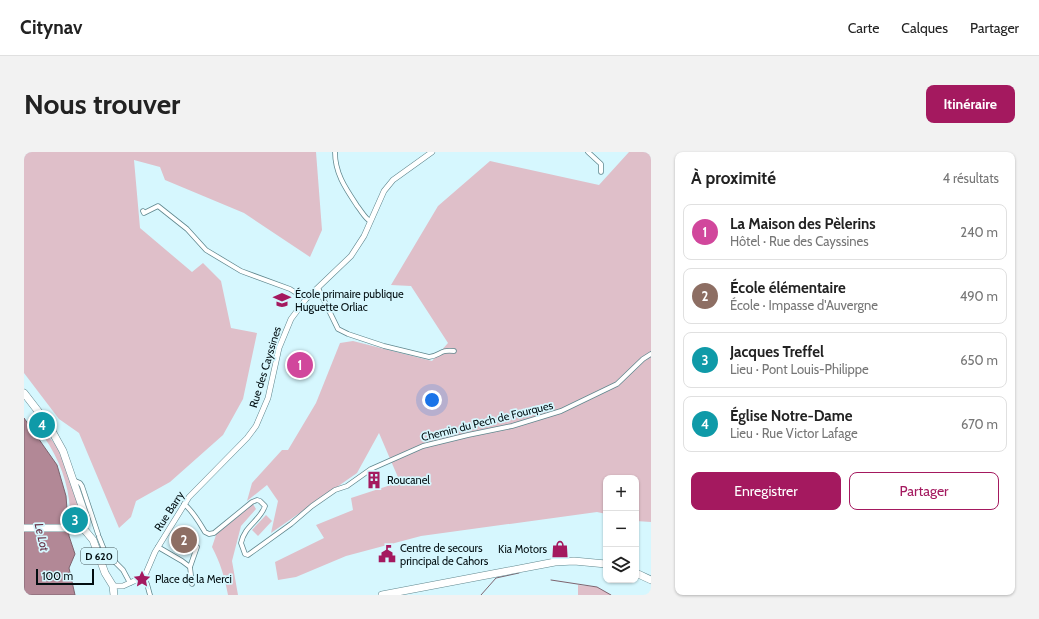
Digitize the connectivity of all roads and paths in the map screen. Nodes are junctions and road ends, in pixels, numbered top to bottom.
1 (335, 152) edge
2 (432, 152) edge
3 (588, 152) edge
4 (601, 172) dead end
5 (143, 211) dead end
6 (370, 221) junction
7 (318, 288) junction
8 (306, 299) junction
9 (454, 351) dead end
10 (651, 354) edge
11 (24, 393) edge
12 (233, 454) joint
13 (73, 480) junction
14 (184, 504) junction
15 (24, 528) edge
16 (82, 528) junction
17 (197, 547) dead end
18 (158, 548) junction
19 (603, 564) edge
20 (190, 568) junction
21 (639, 574) edge
22 (143, 576) junction
23 (651, 580) edge
24 (130, 583) junction
25 (192, 584) dead end
26 (113, 586) junction
27 (149, 593) edge
28 (114, 595) edge
29 (382, 595) edge

1 - 6 street
2 - 6 street, Rue des Cayssines
3 - 4 street
5 - 8 street
6 - 7 street, Rue des Cayssines
7 - 8 street, Rue des Cayssines
7 - 9 street
8 - 12 street, Rue des Cayssines
10 - 14 street, Chemin du Pech de Fourques
11 - 13 main road
12 - 14 street, Rue Barry
13 - 16 main road
13 - 24 street
14 - 18 street, Rue Barry
15 - 16 main road
16 - 26 main road, D 620
17 - 20 street
18 - 20 street
18 - 22 street, Rue Barry
19 - 29 main road
20 - 25 street
21 - 23 main road
22 - 24 street
22 - 27 street
24 - 26 street
26 - 28 main road, D 620

